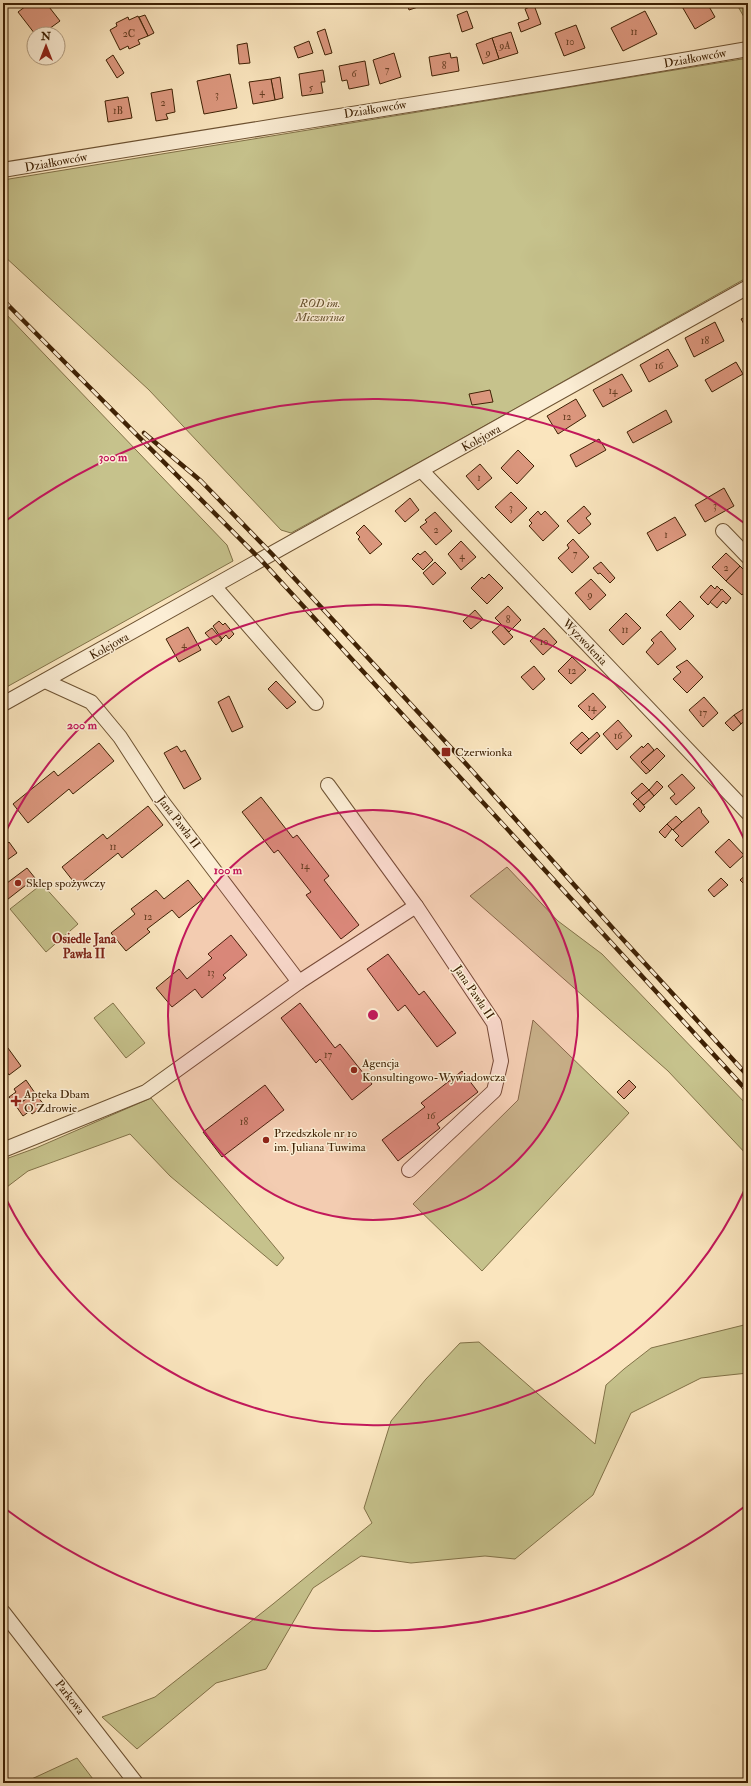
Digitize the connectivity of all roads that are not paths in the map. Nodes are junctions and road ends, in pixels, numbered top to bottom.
1 (748, 49) edge
2 (3, 170) edge
3 (748, 287) edge
4 (422, 471) junction
5 (723, 531) dead end
6 (748, 557) edge
7 (214, 586) junction
8 (45, 681) junction
9 (316, 703) dead end
10 (3, 704) edge
11 (328, 785) dead end
12 (748, 813) edge
13 (416, 906) junction
14 (299, 982) junction
15 (3, 1150) edge
16 (409, 1170) dead end
17 (3, 1612) edge
18 (136, 1783) edge

1 - 2 street, Działkowców
3 - 4 street, Kolejowa
4 - 7 street, Kolejowa
4 - 12 street, Wyzwolenia
5 - 6 street
7 - 8 street, Kolejowa
7 - 9 street
8 - 10 street, Kolejowa
8 - 14 street, Jana Pawła II
11 - 13 street, Jana Pawła II
13 - 14 street
13 - 16 street, Jana Pawła II
14 - 15 street
17 - 18 street, Parkowa

